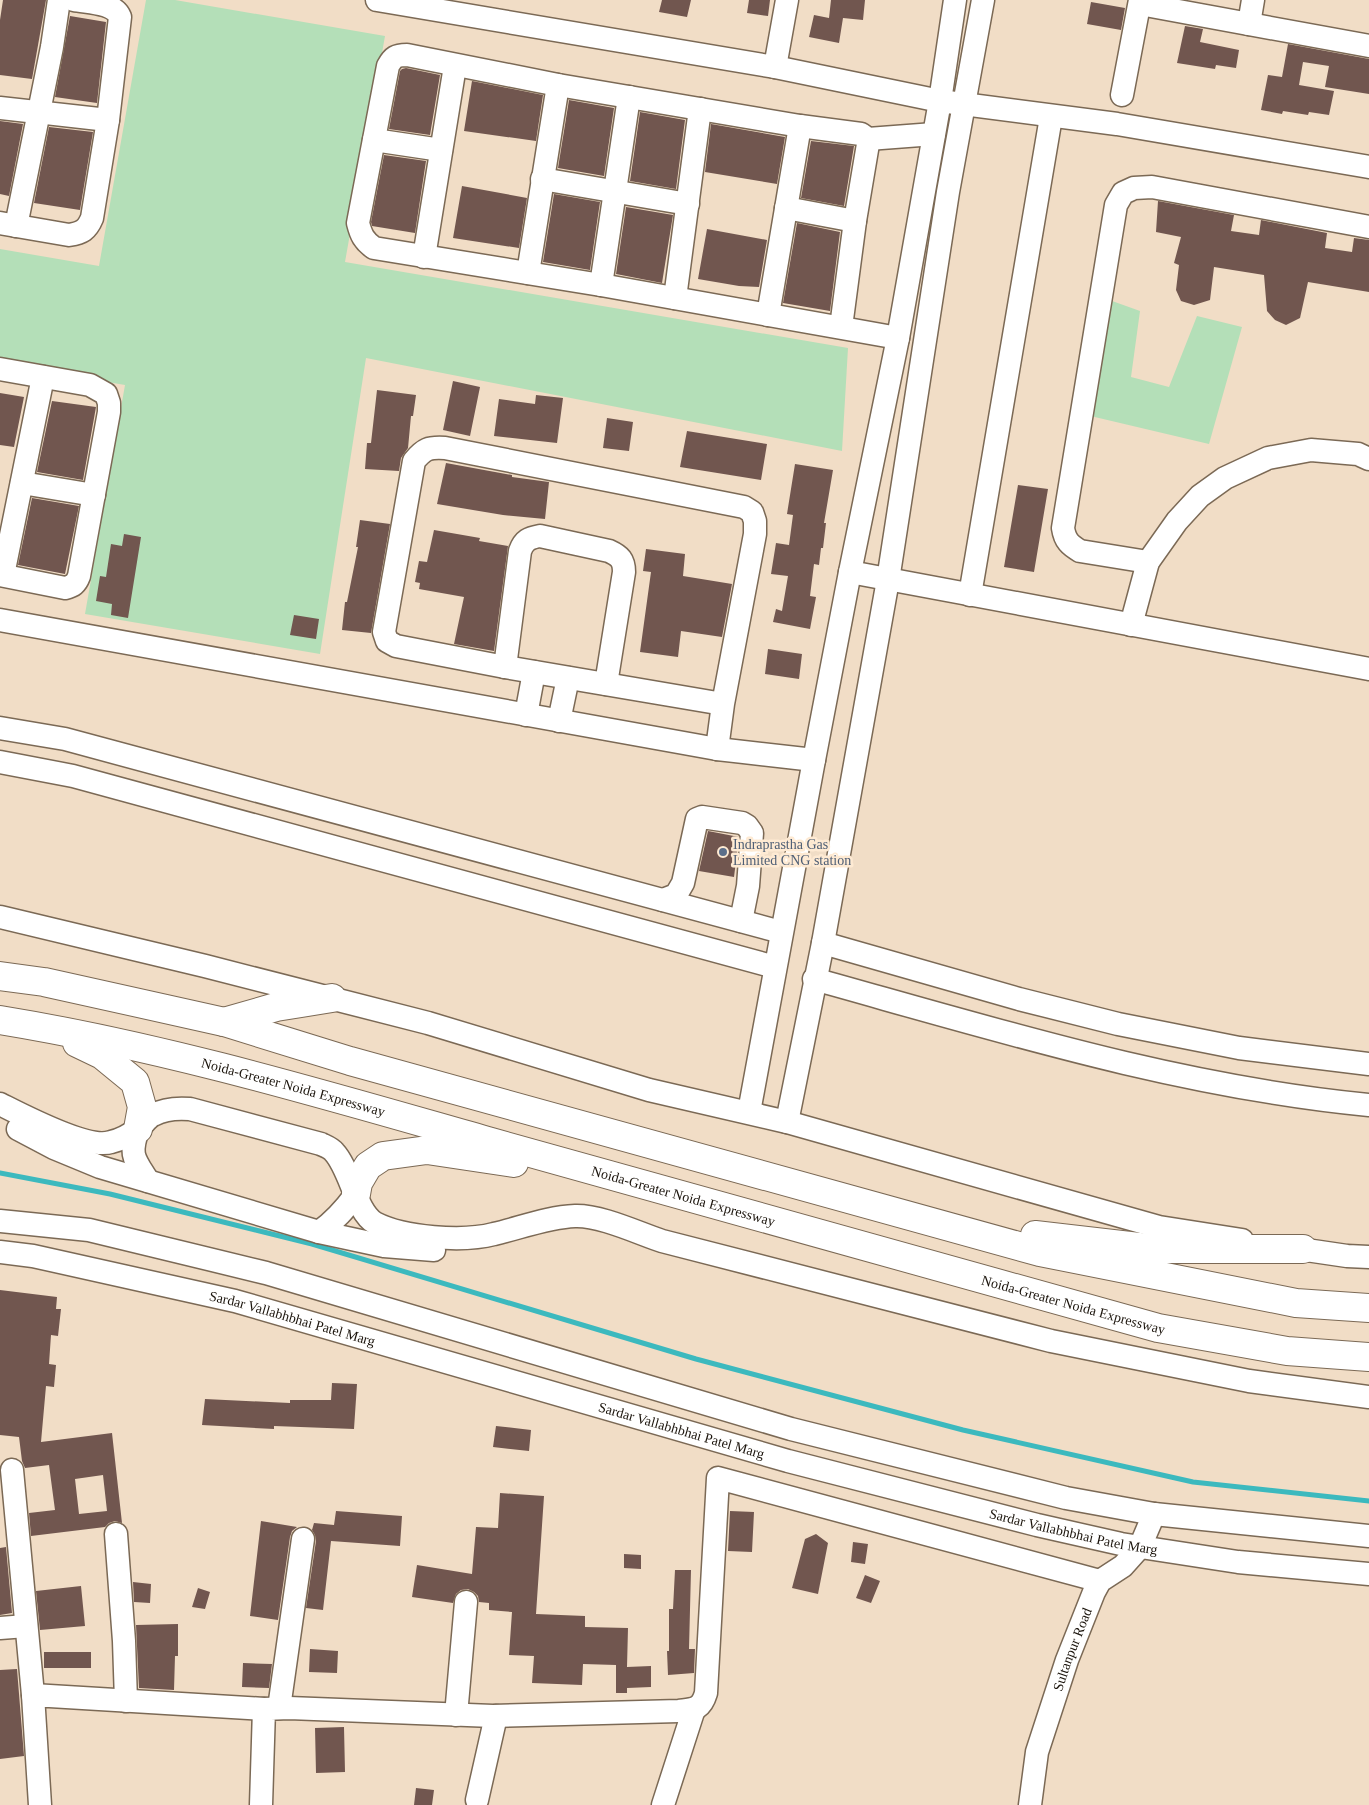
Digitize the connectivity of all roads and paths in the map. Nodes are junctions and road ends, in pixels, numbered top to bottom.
1 (59, 0) edge
2 (74, 0) edge
3 (377, 0) edge
4 (787, 0) edge
5 (955, 0) edge
6 (983, 0) edge
7 (1254, 0) edge
8 (1140, 2) edge
9 (1249, 24) junction
10 (1369, 46) edge
11 (455, 66) junction
12 (775, 67) junction
13 (558, 85) junction
14 (1122, 95) dead end
15 (629, 97) junction
16 (940, 101) junction
17 (965, 105) junction
18 (0, 108) edge
19 (700, 109) junction
20 (39, 114) junction
21 (1051, 117) junction
22 (108, 120) junction
23 (800, 126) junction
24 (934, 134) junction
25 (868, 139) junction
26 (374, 140) junction
27 (441, 150) junction
28 (1369, 167) edge
29 (542, 179) junction
30 (614, 192) junction
31 (688, 204) junction
32 (786, 208) junction
33 (855, 221) junction
34 (8, 225) edge
35 (1369, 227) edge
36 (424, 257) junction
37 (528, 273) junction
38 (601, 285) junction
39 (675, 298) junction
40 (768, 315) junction
41 (840, 328) junction
42 (898, 338) junction
43 (0, 369) edge
44 (43, 377) junction
45 (1369, 459) edge
46 (22, 483) junction
47 (94, 495) junction
48 (1148, 562) junction
49 (850, 572) junction
50 (2, 575) edge
51 (888, 580) junction
52 (970, 595) junction
53 (0, 620) edge
54 (1131, 625) junction
55 (505, 667) junction
56 (1369, 669) edge
57 (534, 672) junction
58 (568, 678) junction
59 (606, 684) junction
60 (723, 704) junction
61 (526, 715) junction
62 (559, 721) junction
63 (0, 728) edge
64 (717, 749) junction
65 (814, 760) junction
66 (0, 762) edge
67 (663, 900) junction
68 (0, 917) edge
69 (741, 921) junction
70 (781, 932) junction
71 (823, 943) junction
72 (775, 967) junction
73 (0, 976) edge
74 (814, 979) junction
75 (332, 998) junction
76 (0, 1020) edge
77 (224, 1022) junction
78 (47, 1027) junction
79 (1369, 1064) edge
80 (0, 1104) edge
81 (1369, 1105) edge
82 (749, 1112) junction
83 (0, 1120) edge
84 (787, 1122) junction
85 (138, 1129) junction
86 (598, 1172) junction
87 (148, 1181) junction
88 (356, 1194) junction
89 (0, 1220) edge
90 (937, 1224) junction
91 (319, 1232) junction
92 (662, 1241) junction
93 (1303, 1249) junction
94 (0, 1252) edge
95 (1369, 1257) edge
96 (1369, 1308) edge
97 (1369, 1357) edge
98 (1369, 1397) edge
99 (12, 1470) dead end
100 (1154, 1514) junction
101 (116, 1534) dead end
102 (1369, 1536) edge
103 (303, 1539) dead end
104 (1140, 1547) junction
105 (1369, 1574) edge
106 (1100, 1581) junction
107 (466, 1602) dead end
108 (26, 1626) junction
109 (0, 1628) edge
110 (33, 1695) junction
111 (126, 1701) junction
112 (272, 1709) junction
113 (694, 1709) junction
114 (456, 1715) junction
115 (496, 1716) junction
116 (477, 1800) dead end
117 (40, 1805) edge
118 (261, 1805) edge
119 (663, 1805) edge
120 (1030, 1805) edge

1 - 20 street
2 - 22 street
3 - 12 street
4 - 12 street
5 - 16 street
6 - 17 street
7 - 9 street
8 - 9 street
8 - 14 street
9 - 10 street
11 - 13 street
11 - 26 street
11 - 27 street
12 - 16 street
13 - 15 street
13 - 29 street
15 - 19 street
15 - 30 street
16 - 17 street
16 - 24 street
17 - 21 street
17 - 51 street
18 - 20 street
19 - 23 street
19 - 31 street
20 - 22 street
20 - 34 street
21 - 28 street
21 - 52 street
22 - 34 street
23 - 25 street
23 - 32 street
24 - 25 street
24 - 42 street
25 - 33 street
26 - 27 street
26 - 36 street
27 - 36 street
29 - 30 street
29 - 37 street
30 - 31 street
30 - 38 street
31 - 39 street
32 - 33 street
32 - 40 street
33 - 41 street
35 - 48 street
36 - 37 street
37 - 38 street
38 - 39 street
39 - 40 street
40 - 41 street
41 - 42 street
42 - 49 street
43 - 44 street
44 - 46 street
44 - 47 street
45 - 48 street
46 - 47 street
46 - 50 street
47 - 50 street
48 - 54 street
49 - 51 street
49 - 65 street
51 - 52 street
51 - 71 street
52 - 54 street
53 - 61 street
54 - 56 street
55 - 57 street
55 - 59 street
55 - 60 street
57 - 58 street
57 - 61 street
58 - 59 street
58 - 62 street
59 - 60 street
60 - 64 street
61 - 62 street
62 - 64 street
63 - 67 street
64 - 65 street
65 - 70 street
66 - 72 street
67 - 69 street
67 - 69 street
68 - 75 street
69 - 70 street
70 - 72 street
71 - 74 street
71 - 79 street
72 - 82 street
73 - 77 highway
74 - 81 street
74 - 84 street
75 - 77 highway
75 - 82 street
76 - 78 highway, Noida-Greater Noida Expressway
77 - 90 highway
78 - 85 highway
78 - 86 highway, Noida-Greater Noida Expressway
80 - 85 street
82 - 84 street
83 - 87 street
84 - 93 street
85 - 87 street
85 - 88 street
86 - 88 highway
86 - 97 highway, Noida-Greater Noida Expressway
87 - 91 street
88 - 91 street
88 - 92 street
89 - 100 street
90 - 93 highway
90 - 96 highway
91 - 92 street
92 - 98 street
93 - 95 street
94 - 104 street, Sardar Vallabhbhai Patel Marg
99 - 108 street
100 - 102 street
100 - 104 street
101 - 111 street
103 - 112 street
104 - 105 street, Sardar Vallabhbhai Patel Marg
104 - 106 street
106 - 113 street
106 - 120 street, Sultanpur Road
107 - 114 street
108 - 109 street
108 - 110 street
110 - 111 street
110 - 117 street
111 - 112 street
112 - 114 street
112 - 118 street
113 - 115 street
113 - 119 street
114 - 115 street
115 - 116 street

